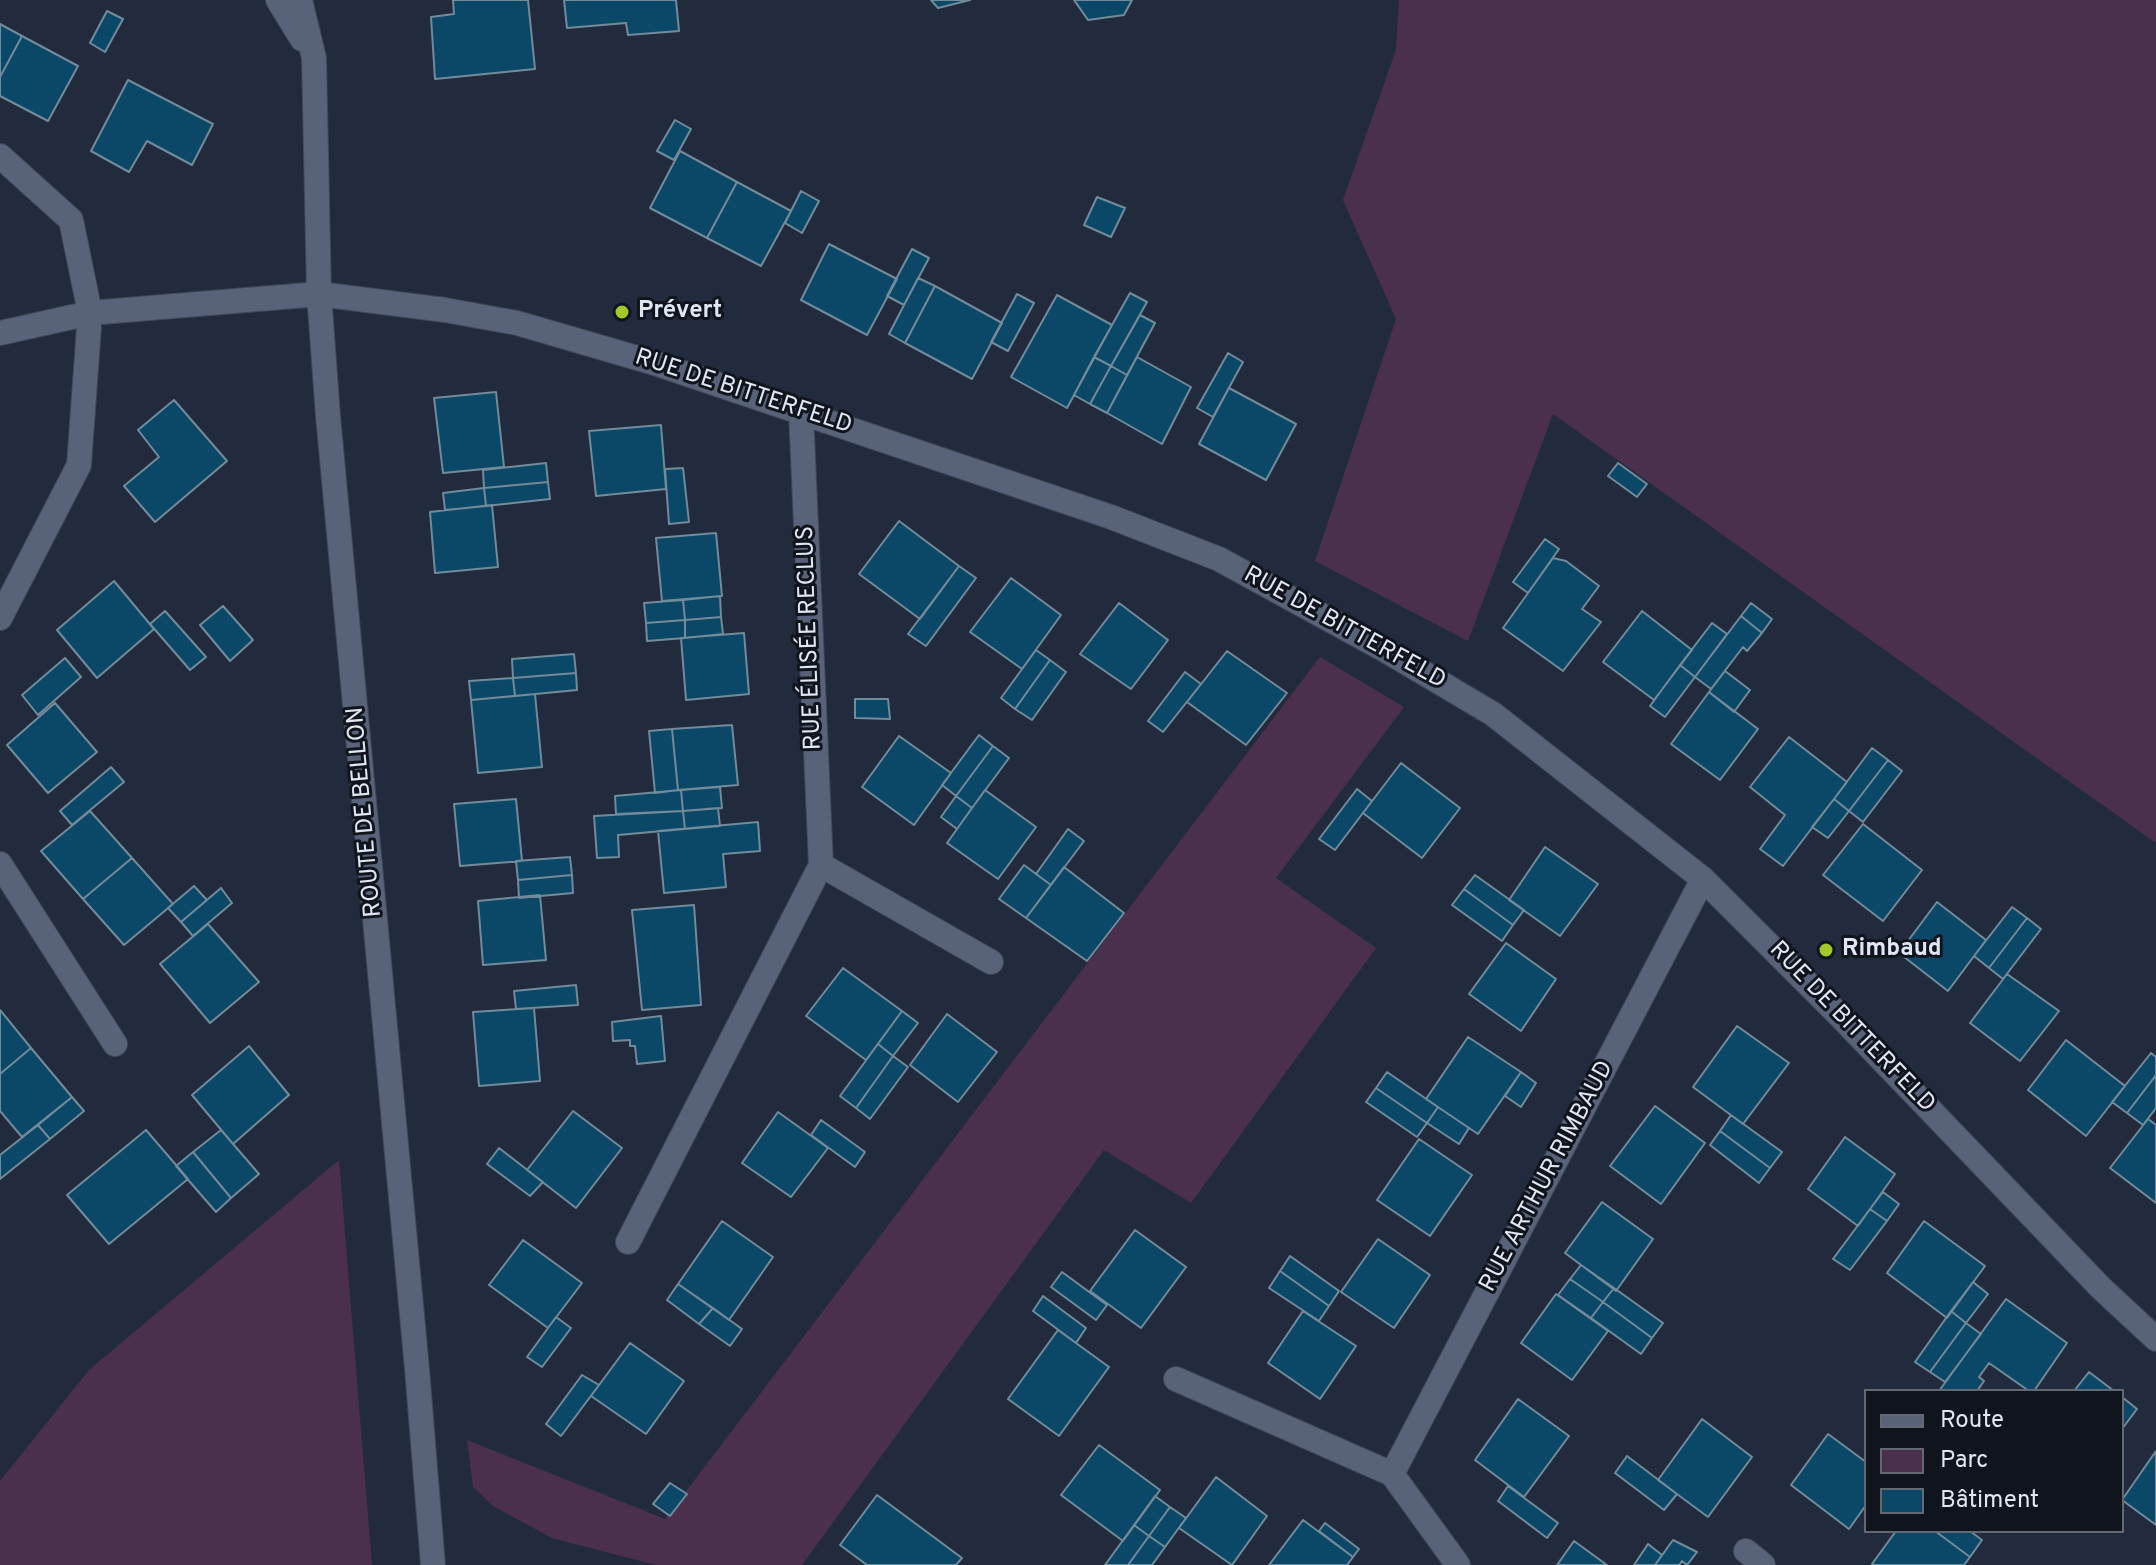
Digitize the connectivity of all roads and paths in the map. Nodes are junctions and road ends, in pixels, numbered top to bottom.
1 (278, 0) edge
2 (300, 0) edge
3 (314, 58) junction
4 (0, 156) edge
5 (319, 294) junction
6 (90, 313) junction
7 (0, 333) edge
8 (801, 412) junction
9 (0, 618) edge
10 (0, 864) edge
11 (821, 865) junction
12 (1703, 879) junction
13 (991, 962) dead end
14 (115, 1044) dead end
15 (628, 1242) dead end
16 (2156, 1339) edge
17 (1176, 1379) dead end
18 (1392, 1474) junction
19 (433, 1565) edge
20 (1458, 1565) edge

1 - 3 street
2 - 3 street, ROUTE DE BELLON
3 - 5 street, ROUTE DE BELLON
4 - 6 street
5 - 6 street, RUE DE BITTERFELD
5 - 8 street, RUE DE BITTERFELD
5 - 19 street, ROUTE DE BELLON
6 - 7 street, RUE DE BITTERFELD
6 - 9 street
8 - 11 street, RUE ÉLISÉE RECLUS
8 - 12 street, RUE DE BITTERFELD
10 - 14 street
11 - 13 street
11 - 15 street, RUE ÉLISÉE RECLUS
12 - 16 street, RUE DE BITTERFELD
12 - 18 street, RUE ARTHUR RIMBAUD
17 - 18 street
18 - 20 street

